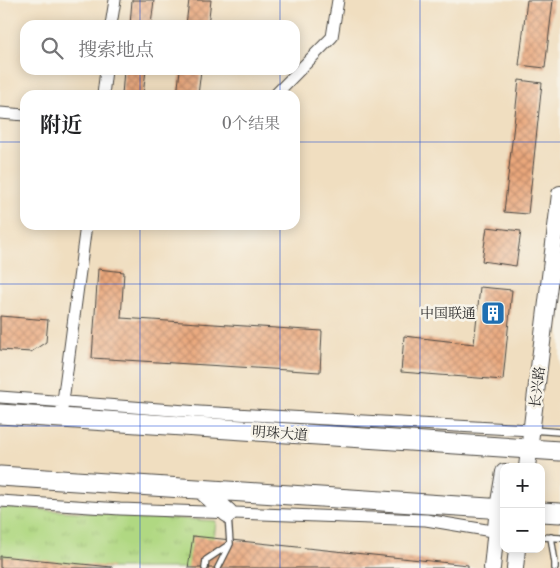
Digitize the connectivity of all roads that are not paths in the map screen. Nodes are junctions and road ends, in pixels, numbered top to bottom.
1 (115, 0) edge
2 (338, 0) edge
3 (112, 20) edge
4 (300, 70) edge
5 (105, 75) edge
6 (295, 75) edge
7 (103, 90) edge
8 (280, 90) edge
9 (0, 113) edge
10 (20, 115) edge
11 (560, 194) edge
12 (85, 230) edge
13 (557, 236) edge
14 (0, 397) edge
15 (62, 410) junction
16 (199, 412) junction
17 (0, 414) edge
18 (209, 428) junction
19 (560, 432) edge
20 (508, 448) junction
21 (529, 449) edge
22 (560, 451) edge
23 (506, 463) edge
24 (0, 476) edge
25 (202, 490) junction
26 (0, 501) edge
27 (500, 508) edge
28 (545, 512) edge
29 (228, 513) junction
30 (560, 513) edge
31 (500, 532) edge
32 (545, 537) edge
33 (552, 537) junction
34 (560, 538) edge
35 (230, 544) junction
36 (517, 553) edge
37 (557, 565) edge
38 (205, 568) edge
39 (218, 568) edge
40 (492, 568) edge
41 (515, 568) edge

1 - 3 street
2 - 4 street
5 - 7 street
6 - 8 street
9 - 10 street
11 - 13 street, 长兴路
12 - 15 street
13 - 21 street, 长兴路
14 - 15 street
15 - 16 street
15 - 17 main road, 明珠大道
15 - 18 main road, 明珠大道
16 - 18 main road
16 - 21 street
18 - 20 main road, 明珠大道
19 - 21 lane
20 - 21 main road, 明珠大道
20 - 23 street
21 - 22 main road, 明珠大道
24 - 25 main road
25 - 27 main road
25 - 29 main road
26 - 29 street
28 - 30 main road
29 - 31 street
29 - 35 lane
31 - 40 street
32 - 33 lane
33 - 34 lane
33 - 37 lane
35 - 38 lane
35 - 39 lane
36 - 41 street

